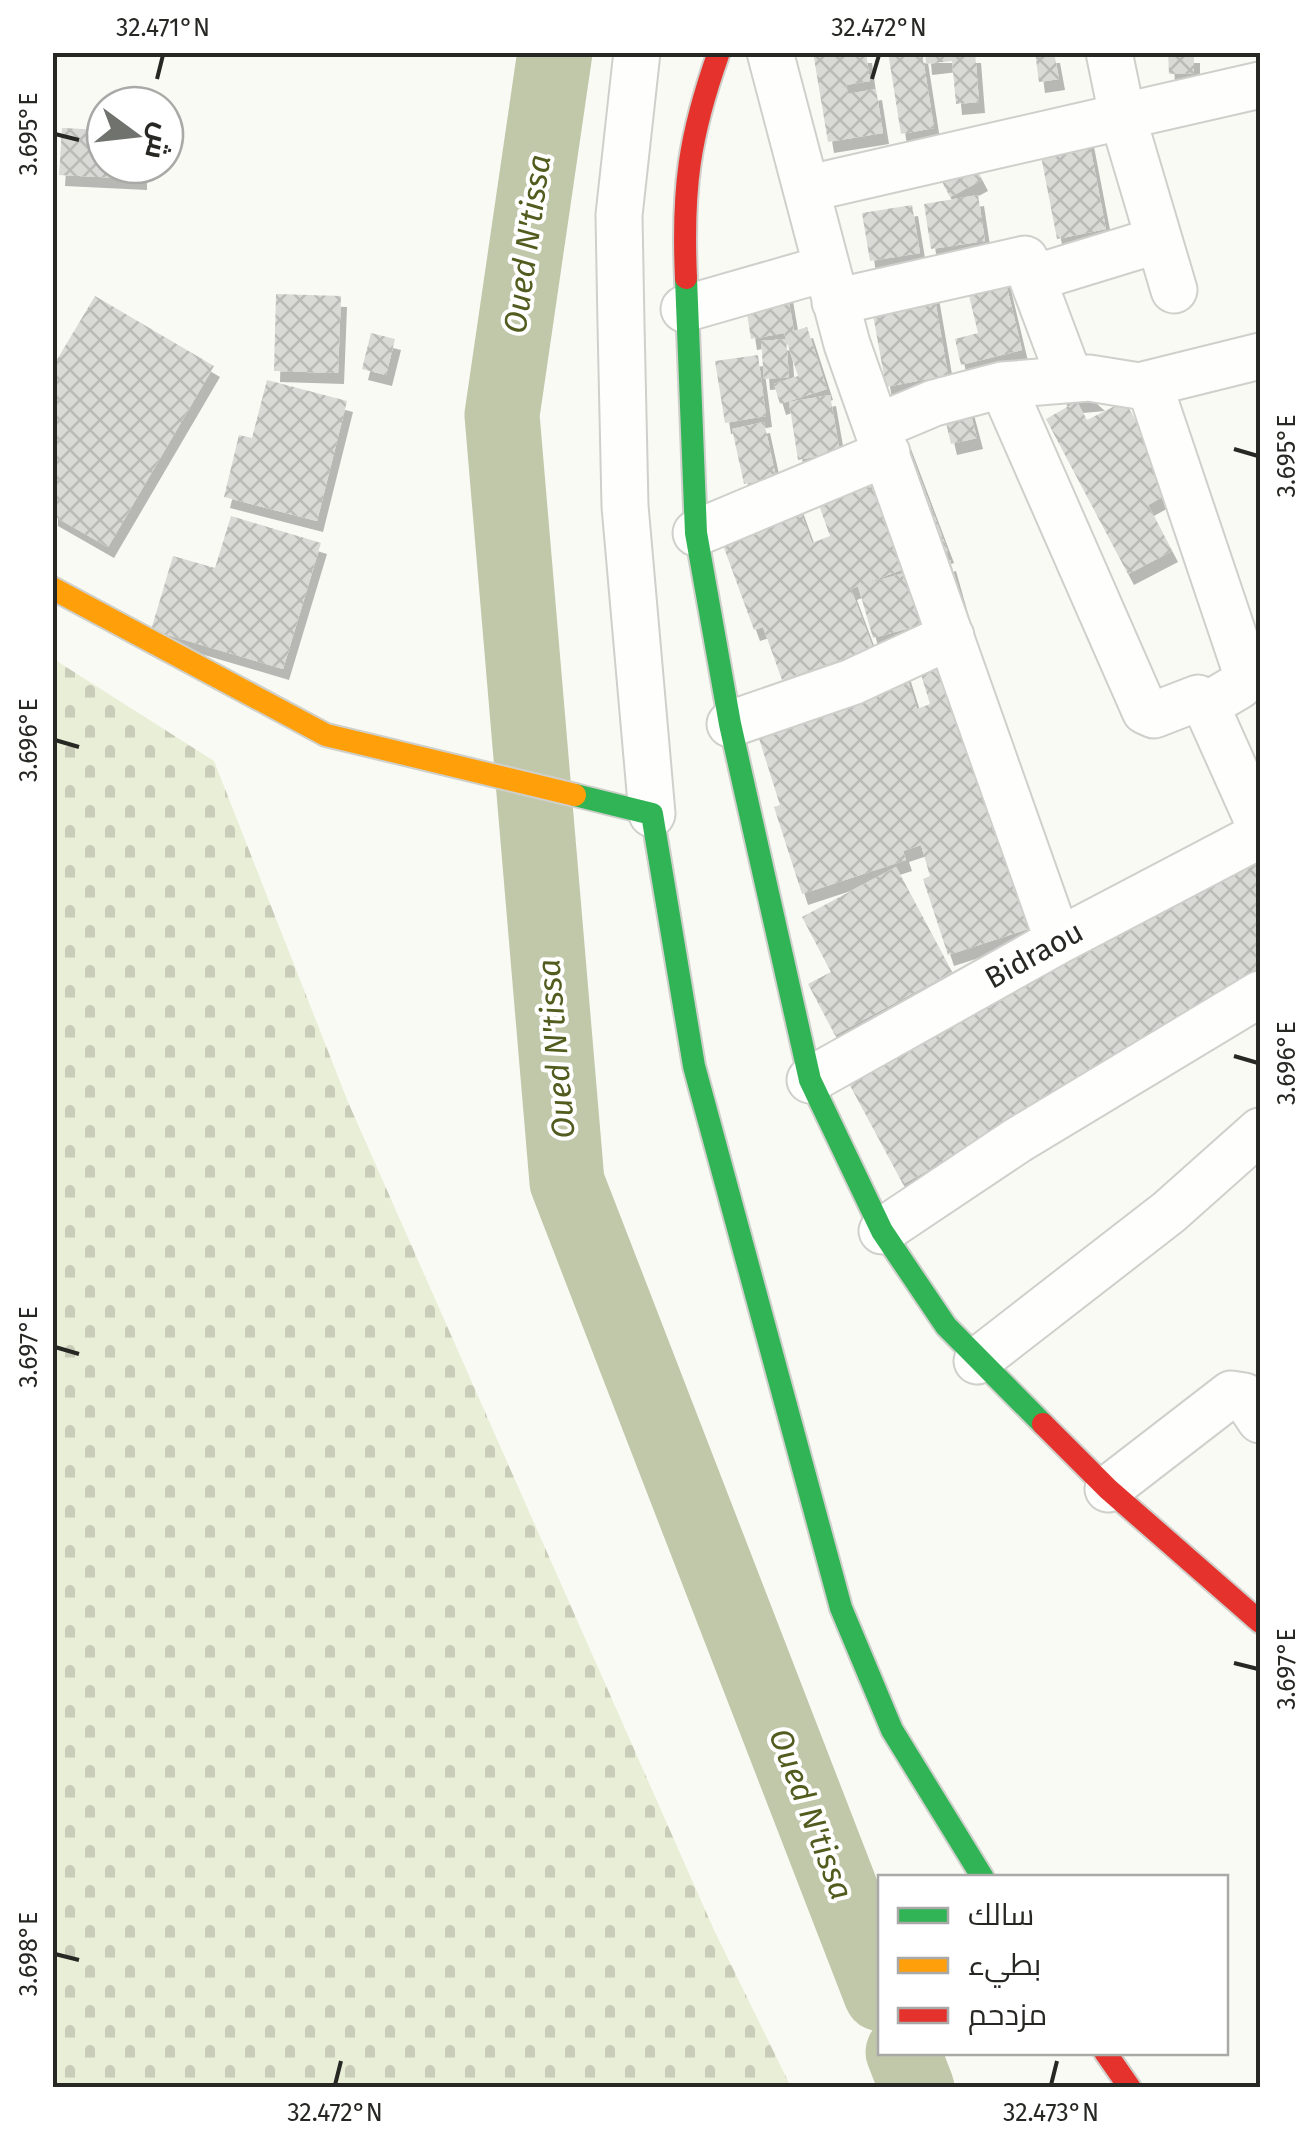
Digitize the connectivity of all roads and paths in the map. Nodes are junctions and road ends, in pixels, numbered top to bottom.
1 (637, 52) edge
2 (719, 52) edge
3 (1109, 52) edge
4 (780, 55) edge
5 (1260, 85) edge
6 (1122, 115) junction
7 (806, 189) junction
8 (1158, 240) junction
9 (1034, 278) junction
10 (831, 285) junction
11 (1174, 290) dead end
12 (684, 308) junction
13 (1260, 356) edge
14 (1070, 379) junction
15 (1149, 384) junction
16 (1002, 385) junction
17 (882, 440) junction
18 (696, 534) junction
19 (52, 588) edge
20 (951, 636) junction
21 (1206, 705) junction
22 (730, 724) junction
23 (652, 814) junction
24 (1260, 826) edge
25 (1260, 835) edge
26 (1058, 941) junction
27 (1260, 994) edge
28 (810, 1080) junction
29 (1260, 1132) edge
30 (882, 1231) junction
31 (977, 1361) junction
32 (1260, 1420) edge
33 (1108, 1489) junction
34 (1260, 1622) edge
35 (981, 1875) edge
36 (1106, 2055) edge
37 (1130, 2088) edge

1 - 23 street
2 - 12 main road
3 - 6 street
4 - 7 street
5 - 6 street
6 - 7 street
6 - 8 street
7 - 10 street
8 - 9 street
8 - 11 street
9 - 10 street
9 - 14 street
10 - 12 street
10 - 17 street
12 - 18 main road
13 - 15 street
14 - 15 street
14 - 16 street
15 - 21 street
16 - 17 street
16 - 21 street
17 - 18 street
17 - 20 street
18 - 22 main road
19 - 23 main road
20 - 22 street
20 - 26 street
21 - 24 street
22 - 28 main road
23 - 35 main road
25 - 26 street, Bidraou
26 - 28 street, Bidraou
27 - 30 street
28 - 30 main road
29 - 31 street
30 - 31 main road
31 - 33 main road
32 - 33 street
33 - 34 main road
36 - 37 main road

